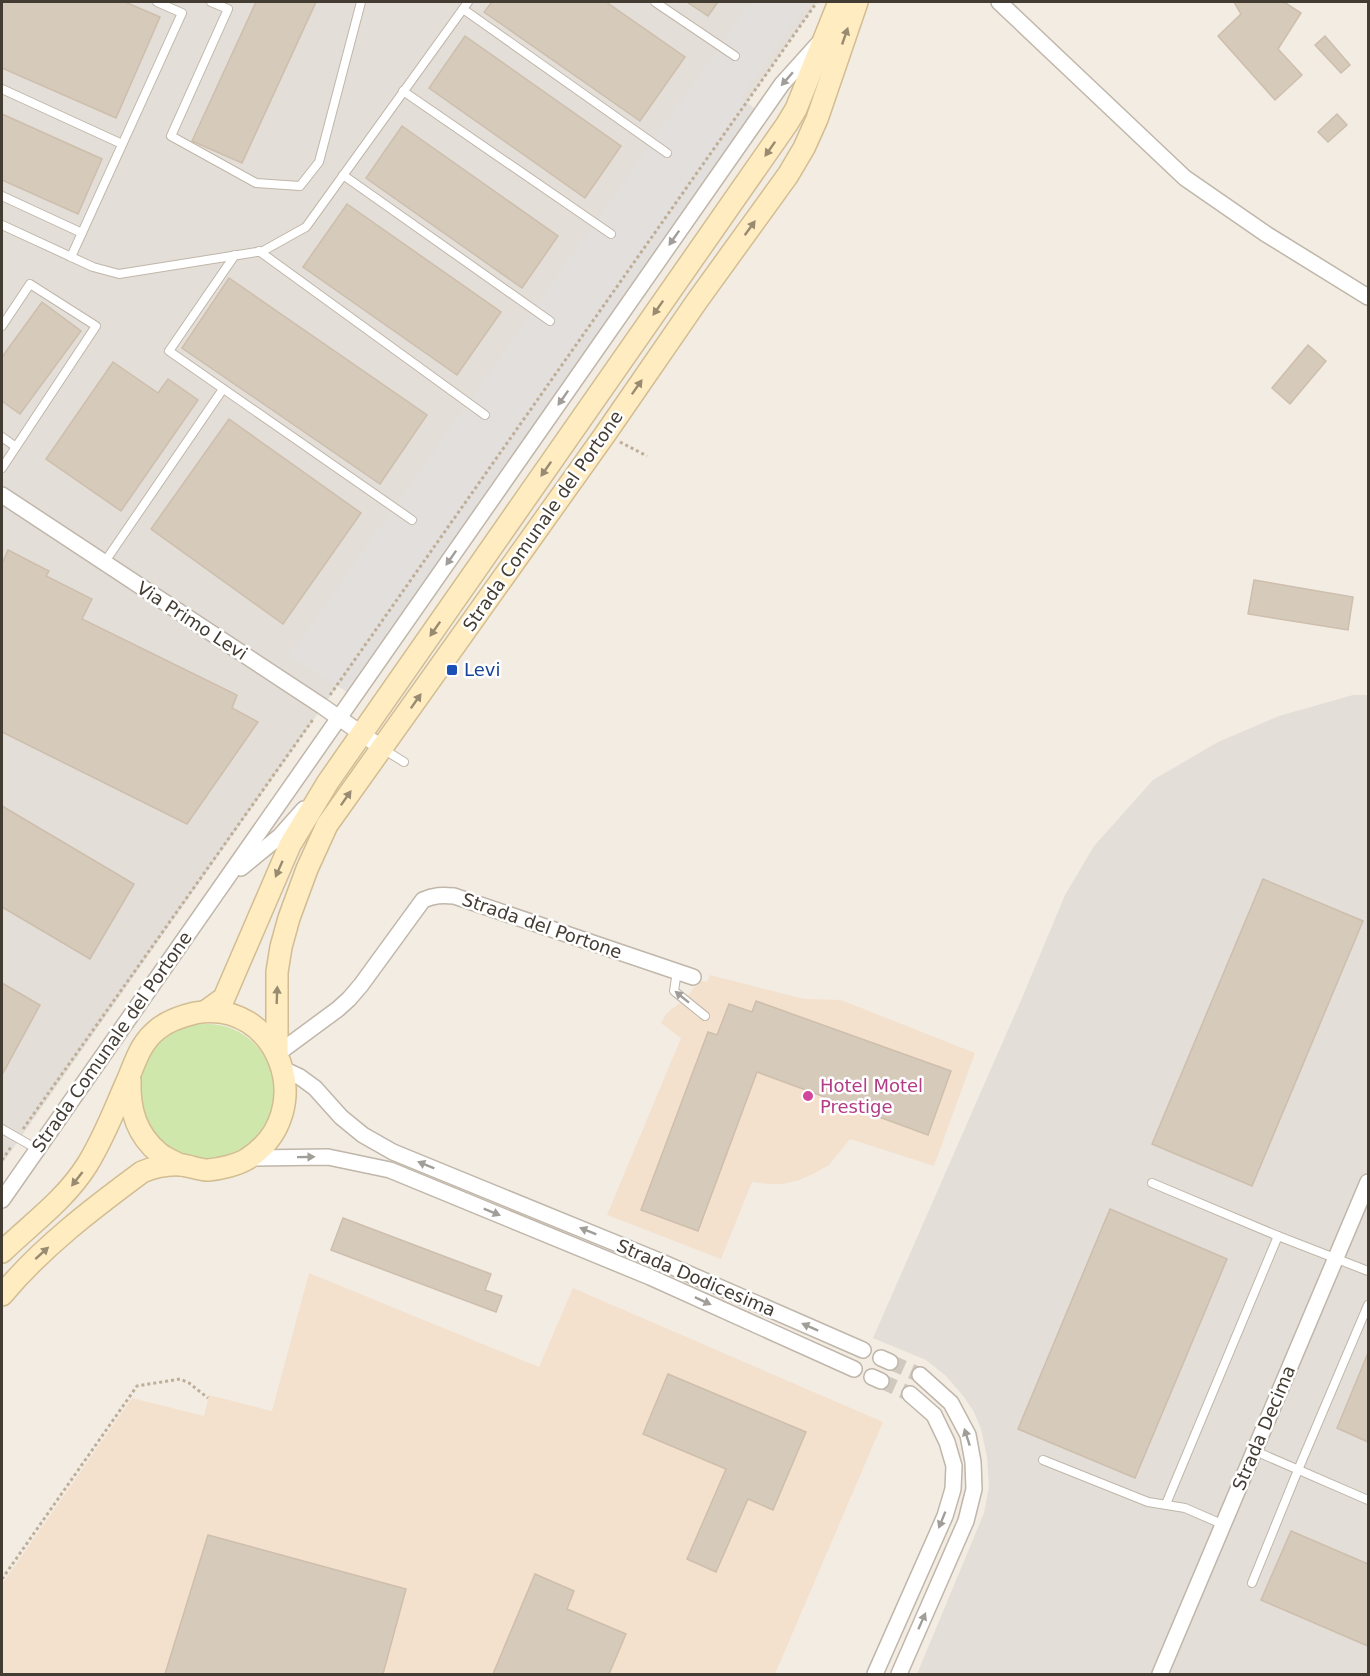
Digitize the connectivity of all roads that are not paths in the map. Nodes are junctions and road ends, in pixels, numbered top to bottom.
1 (157, 2) edge
2 (211, 2) edge
3 (361, 2) edge
4 (656, 2) edge
5 (839, 2) edge
6 (857, 2) edge
7 (999, 2) edge
8 (229, 5) edge
9 (466, 5) edge
10 (826, 36) junction
11 (735, 56) dead end
12 (2, 89) edge
13 (403, 91) junction
14 (122, 144) junction
15 (667, 153) dead end
16 (343, 175) junction
17 (2, 196) edge
18 (2, 225) edge
19 (82, 233) junction
20 (611, 234) dead end
21 (259, 251) junction
22 (236, 255) junction
23 (71, 256) junction
24 (1368, 297) edge
25 (550, 321) dead end
26 (2, 326) edge
27 (223, 389) junction
28 (485, 415) dead end
29 (2, 437) edge
30 (16, 447) junction
31 (2, 468) edge
32 (2, 495) edge
33 (412, 520) dead end
34 (104, 563) junction
35 (339, 718) junction
36 (362, 734) junction
37 (382, 748) junction
38 (404, 762) dead end
39 (328, 782) junction
40 (222, 885) junction
41 (677, 971) junction
42 (693, 977) dead end
43 (206, 1011) junction
44 (705, 1016) dead end
45 (280, 1061) junction
46 (130, 1073) junction
47 (2, 1129) edge
48 (37, 1149) junction
49 (248, 1158) junction
50 (180, 1165) junction
51 (1368, 1182) edge
52 (1152, 1183) dead end
53 (2, 1200) edge
54 (528, 1207) junction
55 (521, 1224) junction
56 (1278, 1236) junction
57 (2, 1252) edge
58 (1336, 1258) junction
59 (1368, 1271) edge
60 (2, 1294) edge
61 (1368, 1305) edge
62 (863, 1350) dead end
63 (854, 1369) dead end
64 (920, 1375) tunnel mouth
65 (910, 1394) tunnel mouth
66 (1255, 1451) junction
67 (1043, 1460) dead end
68 (1298, 1470) junction
69 (1368, 1500) edge
70 (1166, 1504) junction
71 (1224, 1525) junction
72 (1252, 1582) dead end
73 (874, 1674) edge
74 (899, 1674) edge
75 (1160, 1674) edge

1 - 14 lane
2 - 8 lane
3 - 8 lane
4 - 11 lane
5 - 10 street, Strada Comunale del Portone
37 -> 6 street, Strada Comunale del Portone
7 - 24 street
9 - 13 lane
9 - 15 lane
10 -> 35 street, Strada Comunale del Portone
10 -> 36 street, Strada Comunale del Portone
12 - 14 lane
13 - 16 lane
13 - 20 lane
14 - 19 lane
16 - 21 lane
16 - 25 lane
17 - 19 lane
18 - 23 lane
19 - 23 lane
21 - 22 lane
21 - 28 lane
22 - 23 lane
22 - 27 lane
26 - 30 lane
27 - 33 lane
27 - 34 lane
29 - 30 lane
30 - 31 lane
32 - 34 street, Via Primo Levi
34 - 35 street, Via Primo Levi
35 - 36 street, Via Primo Levi
35 - 40 street, Strada Comunale del Portone
36 - 37 street, Via Primo Levi
36 - 39 street, Strada Comunale del Portone
37 - 38 lane
45 -> 37 street, Strada Comunale del Portone
39 - 40 street, Strada Comunale del Portone
39 -> 43 street, Strada Comunale del Portone
40 - 48 street, Strada Comunale del Portone
41 - 42 street, Strada del Portone
44 -> 41 lane
41 - 45 street, Strada del Portone
43 - 45 street, Strada Comunale del Portone
43 - 46 street, Strada Comunale del Portone
45 - 49 street, Strada Comunale del Portone
54 -> 45 street, Strada Dodicesima
46 - 50 street, Strada Comunale del Portone
46 -> 57 street, Strada Comunale del Portone
47 - 48 lane
48 - 53 street, Strada Comunale del Portone
49 - 50 street, Strada Comunale del Portone
49 -> 55 street, Strada Dodicesima
60 -> 50 street, Strada Comunale del Portone
51 - 58 street, Strada Decima
52 - 56 lane
54 - 55 street
62 -> 54 street, Strada Dodicesima
55 -> 63 street, Strada Dodicesima
56 - 58 lane
56 - 70 lane
58 - 59 lane
58 - 66 street, Strada Decima
61 - 68 lane
74 -> 64 street
65 -> 73 street
66 - 68 lane
66 - 71 street, Strada Decima
67 - 70 lane
68 - 69 lane
68 - 72 lane
70 - 71 lane
71 - 75 street, Strada Decima

